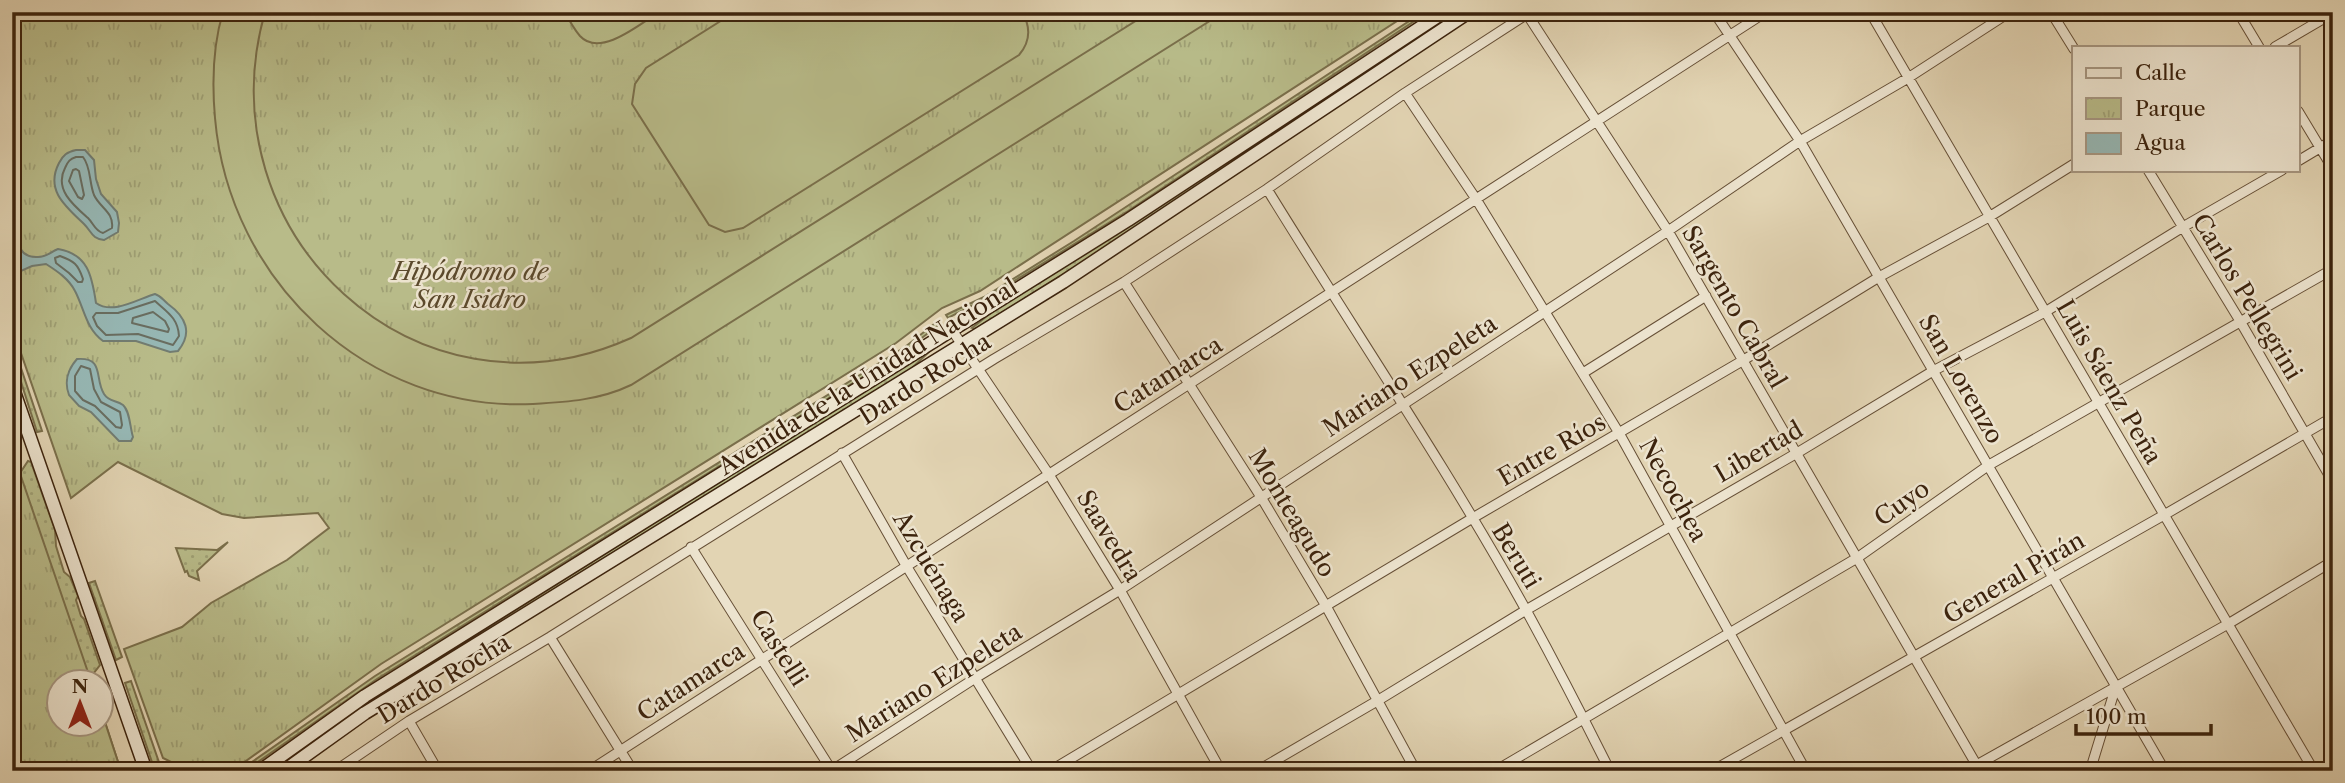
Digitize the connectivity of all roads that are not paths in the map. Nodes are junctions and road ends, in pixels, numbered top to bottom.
1 (1444, 12) edge
2 (1469, 12) edge
3 (1714, 12) edge
4 (1766, 12) edge
5 (1870, 12) edge
6 (2010, 12) edge
7 (2051, 12) edge
8 (2238, 12) edge
9 (1529, 13) edge
10 (2333, 13) edge
11 (1730, 36) junction
12 (2072, 46) edge
13 (2258, 46) edge
14 (2277, 46) edge
15 (1908, 78) junction
16 (1405, 93) junction
17 (2300, 114) edge
18 (1597, 122) junction
19 (2333, 140) edge
20 (1800, 141) junction
21 (2320, 148) junction
22 (2300, 159) edge
23 (2072, 165) edge
24 (2333, 169) edge
25 (2149, 172) edge
26 (2279, 172) edge
27 (1267, 188) junction
28 (1476, 200) junction
29 (1989, 217) junction
30 (2183, 227) junction
31 (1668, 231) junction
32 (2333, 269) edge
33 (1879, 277) junction
34 (1124, 282) junction
35 (1331, 294) junction
36 (1706, 296) junction
37 (1546, 310) junction
38 (2045, 312) junction
39 (2240, 321) junction
40 (951, 330) junction
41 (961, 344) junction
42 (1742, 361) junction
43 (979, 369) junction
44 (1933, 371) junction
45 (1583, 373) junction
46 (12, 386) edge
47 (1188, 386) junction
48 (2098, 402) junction
49 (1403, 405) junction
50 (2333, 417) edge
51 (1619, 433) junction
52 (2304, 434) junction
53 (842, 453) junction
54 (1797, 453) junction
55 (1989, 465) junction
56 (1048, 473) junction
57 (2333, 482) edge
58 (1261, 497) junction
59 (2164, 515) junction
60 (1471, 519) junction
61 (1670, 526) junction
62 (691, 547) junction
63 (1857, 558) junction
64 (2333, 561) edge
65 (907, 566) junction
66 (2054, 577) junction
67 (1120, 590) junction
68 (1326, 606) junction
69 (1526, 610) junction
70 (2228, 624) junction
71 (1730, 633) junction
72 (550, 637) junction
73 (1913, 657) junction
74 (763, 658) junction
75 (976, 677) junction
76 (2116, 686) junction
77 (1179, 694) junction
78 (1377, 701) junction
79 (1584, 719) junction
80 (409, 721) junction
81 (1784, 731) junction
82 (620, 751) junction
83 (1979, 768) edge
84 (146, 771) edge
85 (260, 771) edge
86 (284, 771) edge
87 (335, 771) edge
88 (438, 771) edge
89 (589, 771) edge
90 (633, 771) edge
91 (832, 771) edge
92 (1032, 771) edge
93 (1050, 771) edge
94 (1221, 771) edge
95 (1257, 771) edge
96 (1416, 771) edge
97 (1495, 771) edge
98 (1610, 771) edge
99 (1712, 771) edge
100 (1805, 771) edge
101 (1966, 771) edge
102 (2090, 771) edge
103 (2165, 771) edge
104 (2315, 771) edge

1 - 40 main road, Avenida de la Unidad Nacional
2 - 41 main road, Avenida de la Unidad Nacional
3 - 11 street, San Lorenzo
4 - 11 street, Catamarca
5 - 15 street, Luis Sáenz Peña
6 - 15 street, Mariano Ezpeleta
7 - 12 street
8 - 13 street
9 - 16 street, Dardo Rocha
9 - 18 street, Sargento Cabral
10 - 14 street
11 - 18 street, Catamarca
11 - 20 street, San Lorenzo
15 - 20 street, Mariano Ezpeleta
15 - 29 street, Luis Sáenz Peña
16 - 27 street, Dardo Rocha
16 - 28 street, Necochea
17 - 21 street
18 - 28 street, Catamarca
18 - 31 street, Sargento Cabral
19 - 21 street
20 - 31 street, Mariano Ezpeleta
20 - 33 street, San Lorenzo
21 - 22 street
21 - 24 street
23 - 29 street, Entre Ríos
25 - 30 street, Carlos Pellegrini
26 - 30 street, Libertad
27 - 34 street, Dardo Rocha
27 - 35 street, Beruti
28 - 35 street, Catamarca
28 - 37 street, Necochea
29 - 33 street, Entre Ríos
29 - 38 street, Luis Sáenz Peña
30 - 38 street, Libertad
30 - 39 street, Carlos Pellegrini
31 - 36 street, Sargento Cabral
31 - 37 street, Mariano Ezpeleta
32 - 39 street, Cuyo
33 - 42 street, Entre Ríos
33 - 44 street, San Lorenzo
34 - 43 street, Dardo Rocha
34 - 47 street, Monteagudo
35 - 47 street, Catamarca
35 - 49 street, Beruti
36 - 42 street, Sargento Cabral
36 - 45 street
37 - 45 street, Necochea
37 - 49 street, Mariano Ezpeleta
38 - 44 street, Libertad
38 - 48 street, Luis Sáenz Peña
39 - 48 street, Cuyo
39 - 52 street, Carlos Pellegrini
40 - 41 street, Saavedra
40 - 85 main road, Avenida de la Unidad Nacional
41 - 43 street, Saavedra
41 - 86 main road, Avenida de la Unidad Nacional
42 - 51 street, Entre Ríos
42 - 54 street, Sargento Cabral
43 - 53 street, Dardo Rocha
43 - 56 street, Saavedra
44 - 54 street, Libertad
44 - 55 street, San Lorenzo
45 - 51 street, Necochea
46 - 84 main road
47 - 56 street, Catamarca
47 - 58 street, Monteagudo
48 - 55 street, Cuyo
48 - 59 street, Luis Sáenz Peña
49 - 58 street, Mariano Ezpeleta
49 - 60 street, Beruti
50 - 52 street, General Pirán
51 - 60 street, Entre Ríos
51 - 61 street, Necochea
52 - 57 street, Carlos Pellegrini
52 - 59 street, General Pirán
53 - 62 street, Dardo Rocha
53 - 65 street, Azcuénaga
54 - 61 street, Libertad
54 - 63 street, Sargento Cabral
55 - 63 street, Cuyo
55 - 66 street, San Lorenzo
56 - 65 street, Catamarca
56 - 67 street, Saavedra
58 - 67 street, Mariano Ezpeleta
58 - 68 street, Monteagudo
59 - 66 street, General Pirán
59 - 70 street, Luis Sáenz Peña
60 - 68 street, Entre Ríos
60 - 69 street, Beruti
61 - 69 street, Libertad
61 - 71 street, Necochea
62 - 72 street, Dardo Rocha
62 - 74 street, Castelli
63 - 71 street, Cuyo
63 - 73 street, Sargento Cabral
64 - 70 street
65 - 74 street, Catamarca
65 - 75 street, Azcuénaga
66 - 73 street, General Pirán
66 - 76 street, San Lorenzo
67 - 75 street, Mariano Ezpeleta
67 - 77 street, Saavedra
68 - 77 street, Entre Ríos
68 - 78 street, Monteagudo
69 - 78 street, Libertad
69 - 79 street, Beruti
70 - 76 street
70 - 104 street, Luis Sáenz Peña
71 - 79 street, Cuyo
71 - 81 street, Necochea
72 - 80 street, Dardo Rocha
72 - 82 street
73 - 81 street, General Pirán
73 - 83 street, Sargento Cabral
74 - 82 street, Catamarca
74 - 91 street, Castelli
75 - 91 street, Mariano Ezpeleta
75 - 92 street, Azcuénaga
76 - 83 street
76 - 102 street
76 - 103 street, San Lorenzo
77 - 93 street, Entre Ríos
77 - 94 street, Saavedra
78 - 95 street, Libertad
78 - 96 street, Monteagudo
79 - 97 street, Cuyo
79 - 98 street, Beruti
80 - 87 street, Dardo Rocha
80 - 88 street
81 - 99 street, General Pirán
81 - 100 street, Necochea
82 - 89 street, Catamarca
82 - 90 street
83 - 101 street

